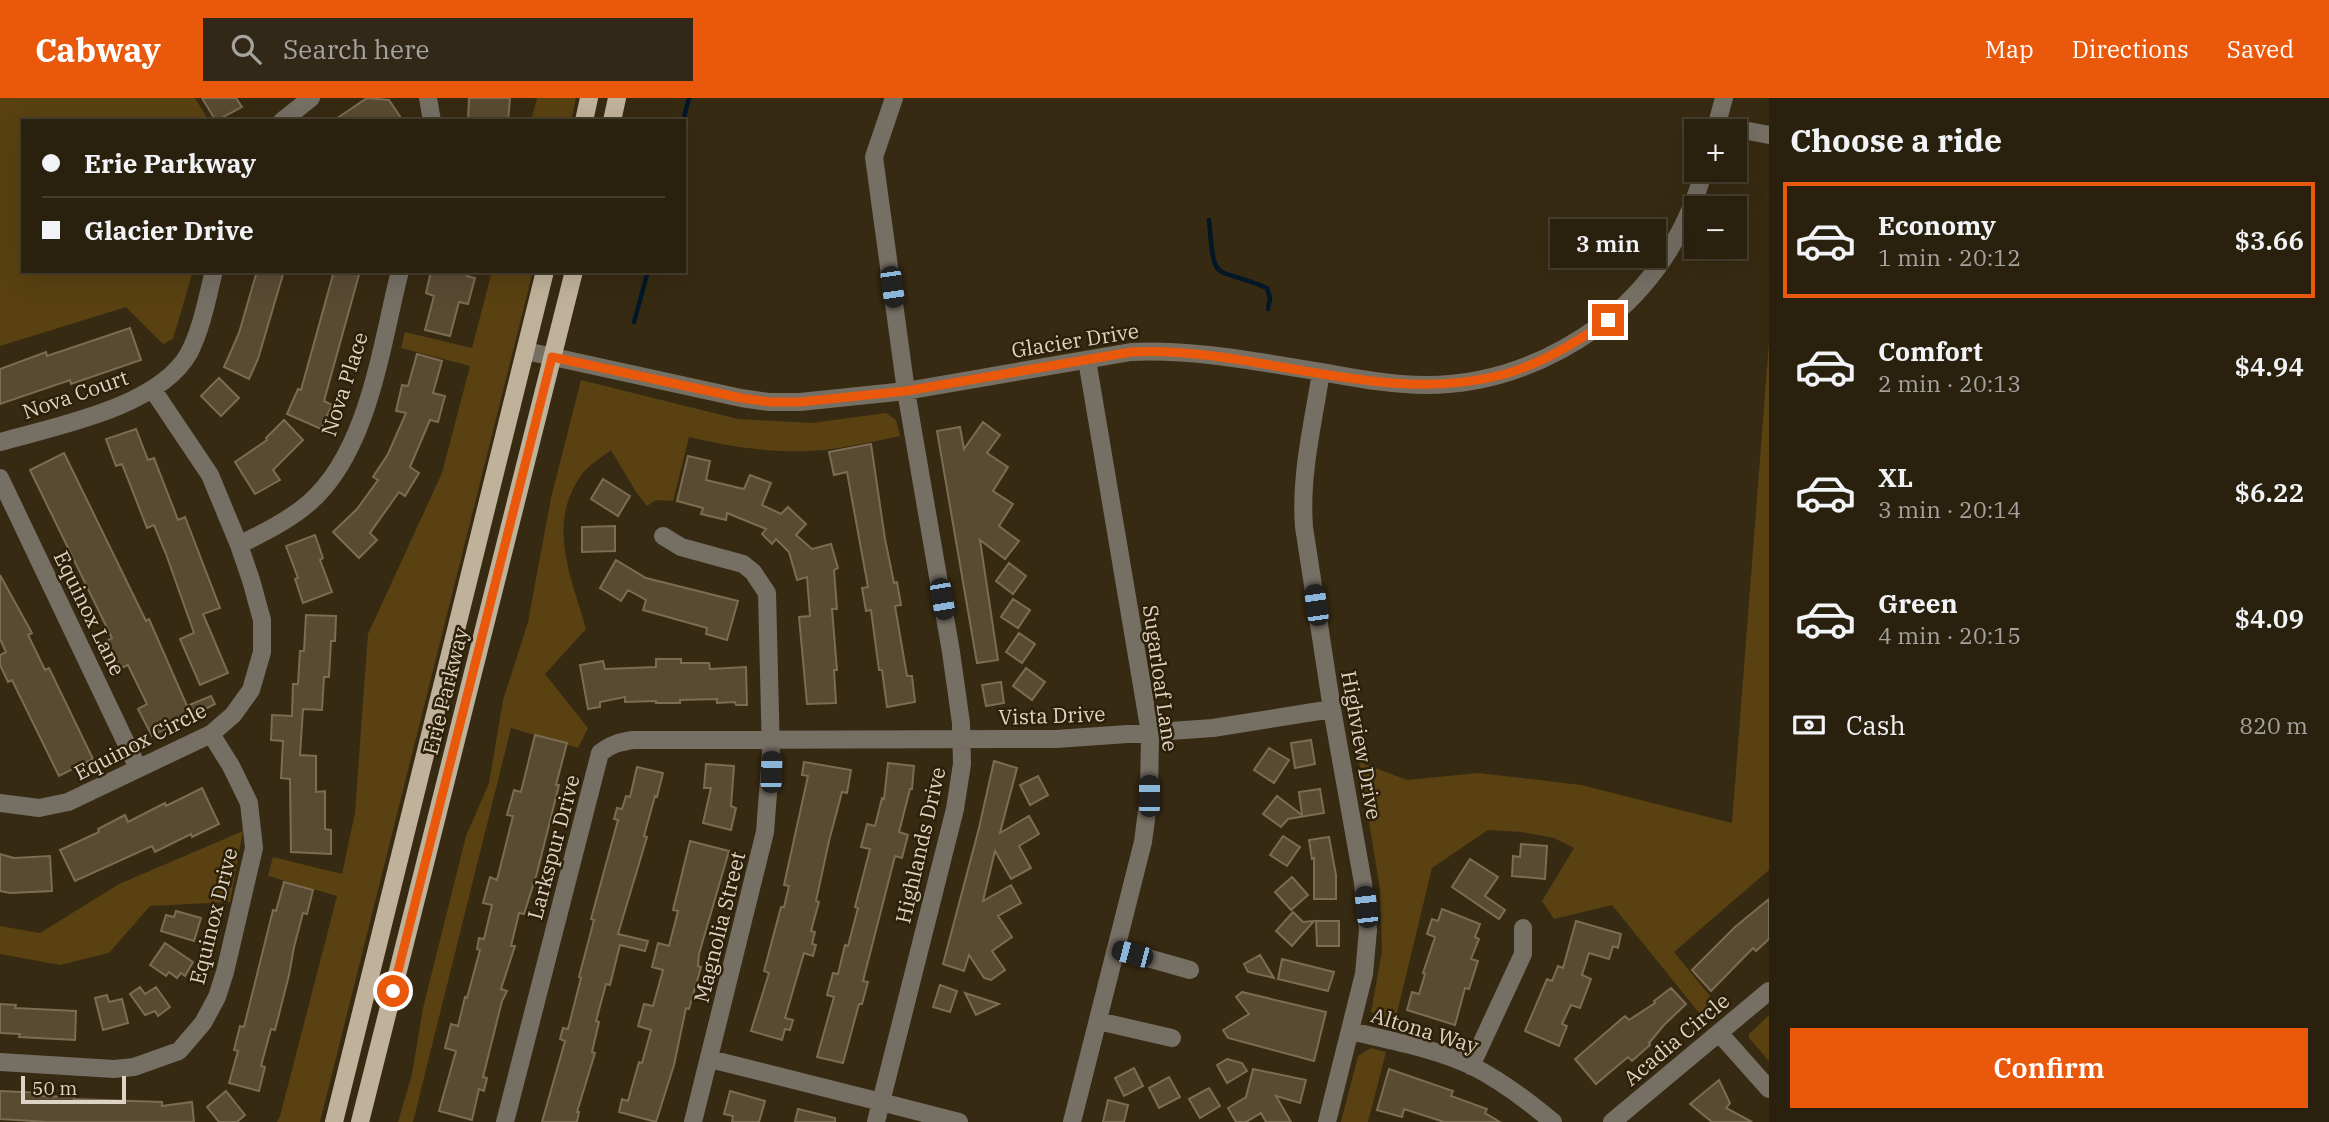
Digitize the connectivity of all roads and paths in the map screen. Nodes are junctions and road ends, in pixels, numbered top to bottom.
1 (311, 98) edge
2 (428, 98) edge
3 (589, 98) edge
4 (617, 98) edge
5 (894, 98) edge
6 (1724, 98) edge
7 (285, 119) edge
8 (432, 119) edge
9 (584, 119) edge
10 (612, 119) edge
11 (1718, 119) edge
12 (1747, 132) edge
13 (1769, 135) edge
14 (1700, 182) edge
15 (214, 273) edge
16 (399, 273) edge
17 (545, 273) edge
18 (573, 273) edge
19 (526, 351) junction
20 (552, 357) junction
21 (1087, 360) junction
22 (1321, 372) junction
23 (153, 390) junction
24 (906, 391) junction
25 (0, 442) edge
26 (0, 478) edge
27 (663, 536) dead end
28 (239, 545) junction
29 (1332, 709) junction
30 (1150, 733) junction
31 (211, 734) junction
32 (771, 740) junction
33 (962, 740) junction
34 (138, 768) junction
35 (0, 803) edge
36 (1523, 928) dead end
37 (1115, 949) junction
38 (1190, 970) dead end
39 (1769, 991) edge
40 (1098, 1020) junction
41 (1351, 1031) junction
42 (1720, 1034) junction
43 (1172, 1038) dead end
44 (709, 1059) junction
45 (0, 1062) edge
46 (1471, 1066) junction
47 (1769, 1089) edge
48 (881, 1102) junction
49 (334, 1122) edge
50 (360, 1122) edge
51 (505, 1122) edge
52 (693, 1122) edge
53 (876, 1122) edge
54 (959, 1122) edge
55 (1072, 1122) edge
56 (1327, 1122) edge
57 (1553, 1122) edge
58 (1612, 1122) edge

1 - 7 street
2 - 8 street
3 - 9 main road
4 - 10 main road
5 - 24 street, Highlands Drive
6 - 11 street
12 - 13 street
14 - 22 street, Glacier Drive
15 - 23 street, Nova Court
16 - 28 street, Nova Place
17 - 19 main road, Erie Parkway
18 - 20 main road, Erie Parkway
19 - 20 street, Glacier Drive
19 - 49 main road, Erie Parkway
20 - 24 street, Glacier Drive
20 - 50 main road, Erie Parkway
21 - 22 street, Glacier Drive
21 - 24 street, Glacier Drive
21 - 30 street, Sugarloaf Lane
22 - 29 street, Highview Drive
23 - 25 street, Nova Court
23 - 28 street, Equinox Circle
24 - 33 street, Highlands Drive
26 - 34 street, Equinox Lane
27 - 32 street, Magnolia Street
28 - 31 street, Equinox Circle
29 - 30 street, Vista Drive
29 - 41 street, Highview Drive
30 - 33 street, Vista Drive
30 - 37 street, Sugarloaf Lane
31 - 34 street, Equinox Circle
31 - 45 street, Equinox Drive
32 - 33 street, Vista Drive
32 - 44 street, Magnolia Street
32 - 51 street, Larkspur Drive
33 - 48 street, Highlands Drive
34 - 35 street, Equinox Circle
36 - 46 street
37 - 38 street
37 - 40 street, Sugarloaf Lane
39 - 42 street, Acadia Circle
40 - 43 street
40 - 55 street, Sugarloaf Lane
41 - 46 street, Altona Way
41 - 56 street, Highview Drive
42 - 47 street
42 - 58 street, Acadia Circle
44 - 48 street
44 - 52 street, Magnolia Street
46 - 57 street, Altona Way
48 - 53 street, Highlands Drive
48 - 54 street

